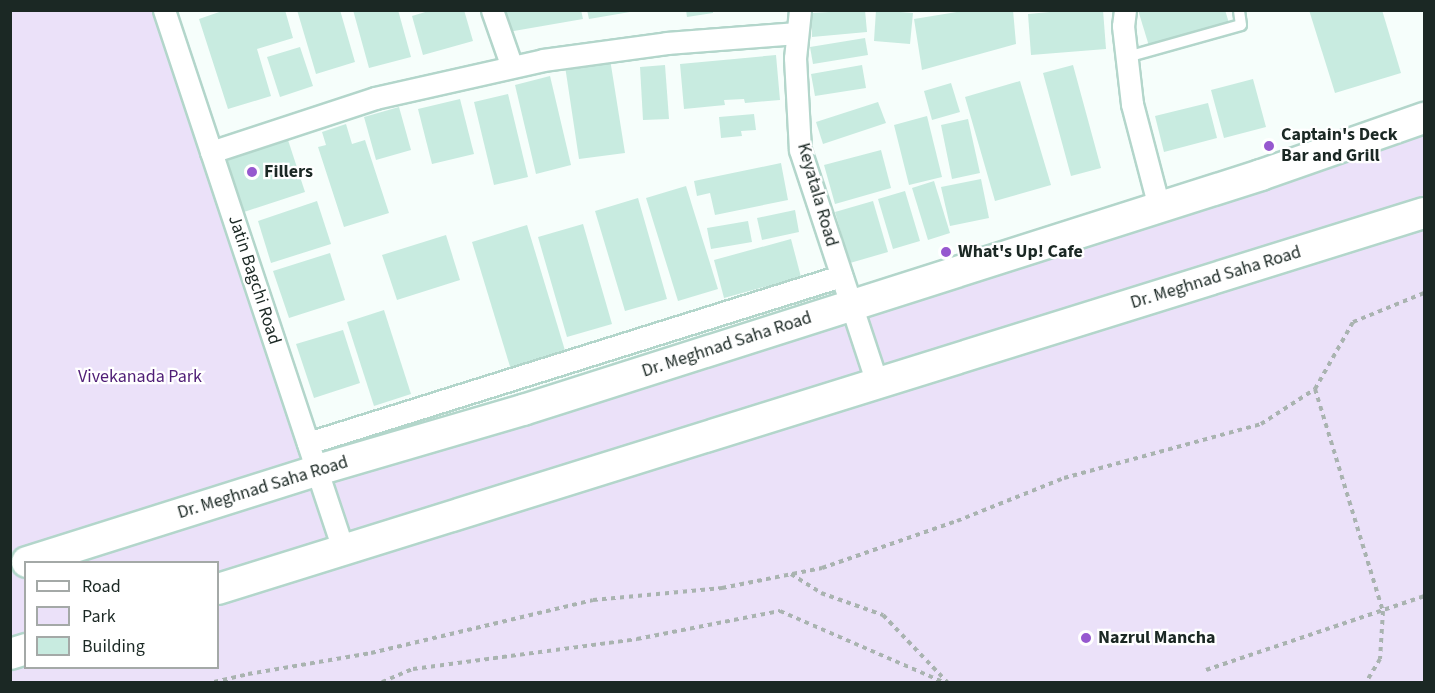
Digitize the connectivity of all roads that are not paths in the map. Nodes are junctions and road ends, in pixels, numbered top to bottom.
1 (164, 10) edge
2 (492, 10) edge
3 (800, 10) edge
4 (1125, 10) edge
5 (1239, 10) edge
6 (797, 33) junction
7 (1127, 57) junction
8 (512, 67) junction
9 (1425, 118) edge
10 (211, 152) junction
11 (1160, 207) junction
12 (1425, 213) edge
13 (841, 276) junction
14 (851, 306) junction
15 (877, 383) junction
16 (313, 457) junction
17 (344, 549) junction
18 (31, 561) edge
19 (219, 589) edge

1 - 10 street, Jatin Bagchi Road
2 - 8 street
3 - 6 street, Keyatala Road
4 - 7 street
5 - 7 lane
6 - 8 street
6 - 13 street, Keyatala Road
7 - 11 street
8 - 10 street
9 - 11 street, Dr. Meghnad Saha Road
10 - 16 street, Jatin Bagchi Road
11 - 14 street, Dr. Meghnad Saha Road
12 - 15 street, Dr. Meghnad Saha Road
13 - 14 street, Keyatala Road
13 - 16 street
14 - 15 street, Keyatala Road
14 - 16 street, Dr. Meghnad Saha Road
15 - 17 street, Dr. Meghnad Saha Road
16 - 17 street, Jatin Bagchi Road
16 - 18 street, Dr. Meghnad Saha Road
17 - 19 street, Dr. Meghnad Saha Road

